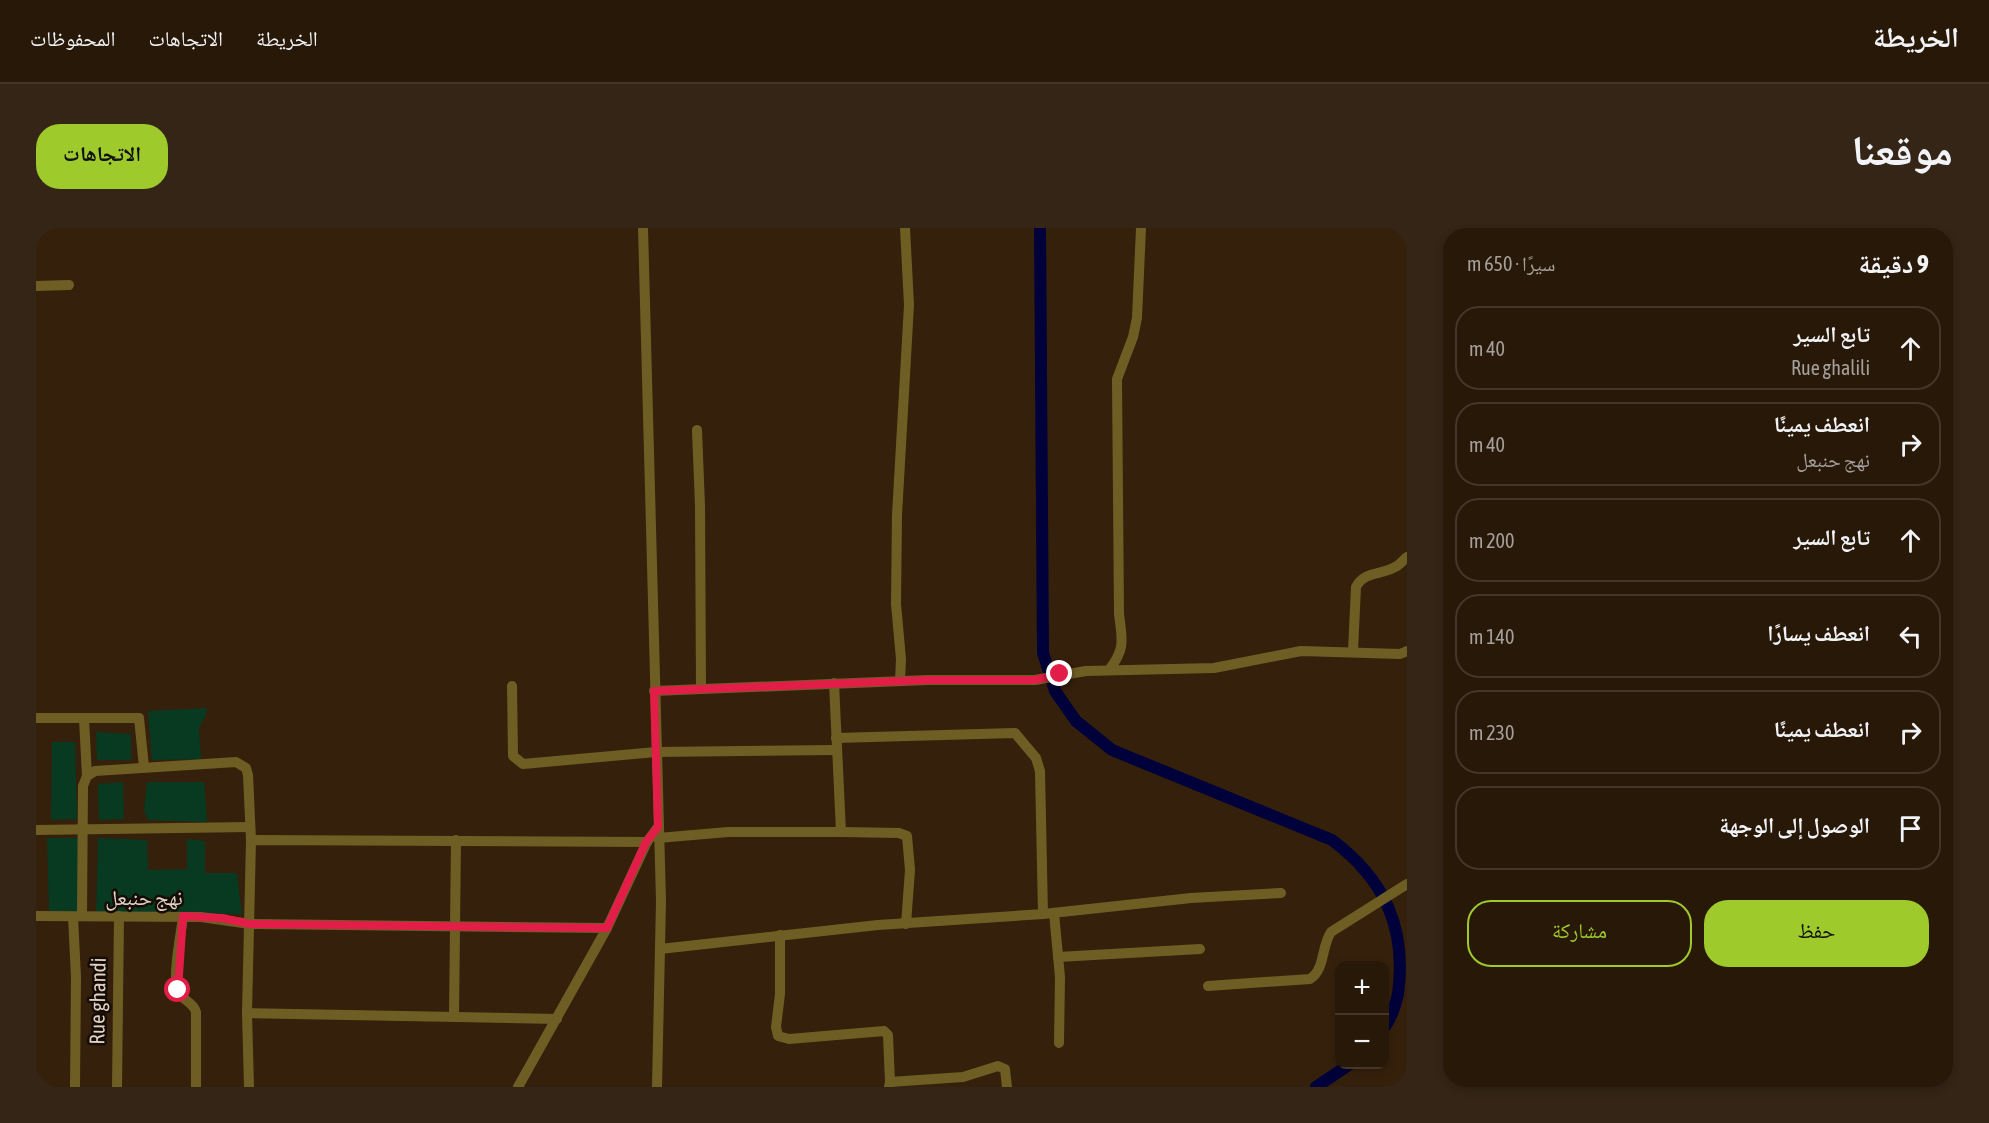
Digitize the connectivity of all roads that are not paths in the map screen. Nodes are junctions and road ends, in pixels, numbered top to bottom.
1 (643, 228) edge
2 (905, 228) edge
3 (1141, 228) edge
4 (69, 285) dead end
5 (36, 286) edge
6 (697, 430) dead end
7 (1407, 557) edge
8 (1353, 651) junction
9 (1407, 651) edge
10 (1109, 670) junction
11 (900, 681) junction
12 (834, 683) junction
13 (512, 686) dead end
14 (700, 687) junction
15 (654, 691) junction
16 (36, 718) edge
17 (84, 719) junction
18 (836, 744) junction
19 (656, 752) junction
20 (144, 767) junction
21 (87, 777) junction
22 (250, 827) junction
23 (36, 830) edge
24 (83, 830) junction
25 (841, 832) junction
26 (658, 833) junction
27 (250, 840) junction
28 (456, 840) junction
29 (646, 842) junction
30 (1402, 887) edge
31 (1281, 893) dead end
32 (1049, 913) junction
33 (36, 916) edge
34 (78, 916) junction
35 (119, 916) junction
36 (183, 916) junction
37 (250, 924) junction
38 (906, 924) junction
39 (455, 928) junction
40 (607, 928) junction
41 (780, 935) junction
42 (660, 949) junction
43 (1200, 949) dead end
44 (1058, 957) junction
45 (1208, 986) dead end
46 (247, 1013) junction
47 (454, 1015) junction
48 (557, 1019) junction
49 (1059, 1043) dead end
50 (889, 1084) edge
51 (75, 1087) edge
52 (117, 1087) edge
53 (196, 1087) edge
54 (249, 1087) edge
55 (518, 1087) edge
56 (657, 1087) edge
57 (1007, 1087) edge

1 - 15 street
2 - 11 street
3 - 10 street
4 - 5 street
6 - 14 street
7 - 8 street
8 - 9 street
8 - 10 street
10 - 11 street
11 - 12 street
12 - 14 street
12 - 18 street
13 - 19 street
14 - 15 street
15 - 19 street
16 - 17 street
17 - 20 street
17 - 21 street
18 - 19 street
18 - 25 street
18 - 32 street
19 - 26 street
20 - 21 street
20 - 22 street
21 - 24 street
22 - 24 street
22 - 27 street
23 - 24 street
24 - 34 street
25 - 26 street
25 - 38 street
26 - 29 street
26 - 42 street
27 - 28 street
27 - 37 street
28 - 29 street
28 - 39 street
29 - 40 street
30 - 45 street
31 - 32 street
32 - 38 street
32 - 44 street
33 - 34 street, نهج حنبعل
34 - 35 street, نهج حنبعل
34 - 51 street
35 - 36 street, نهج حنبعل
35 - 52 street, Rue ghandi
36 - 37 street, نهج حنبعل
36 - 53 street
37 - 39 street, نهج حنبعل
37 - 46 street
38 - 41 street
39 - 40 street, نهج حنبعل
39 - 47 street
40 - 48 street
41 - 42 street
41 - 50 street
42 - 56 street
43 - 44 street
44 - 49 street
46 - 47 street
46 - 54 street
47 - 48 street
48 - 55 street
50 - 57 street

